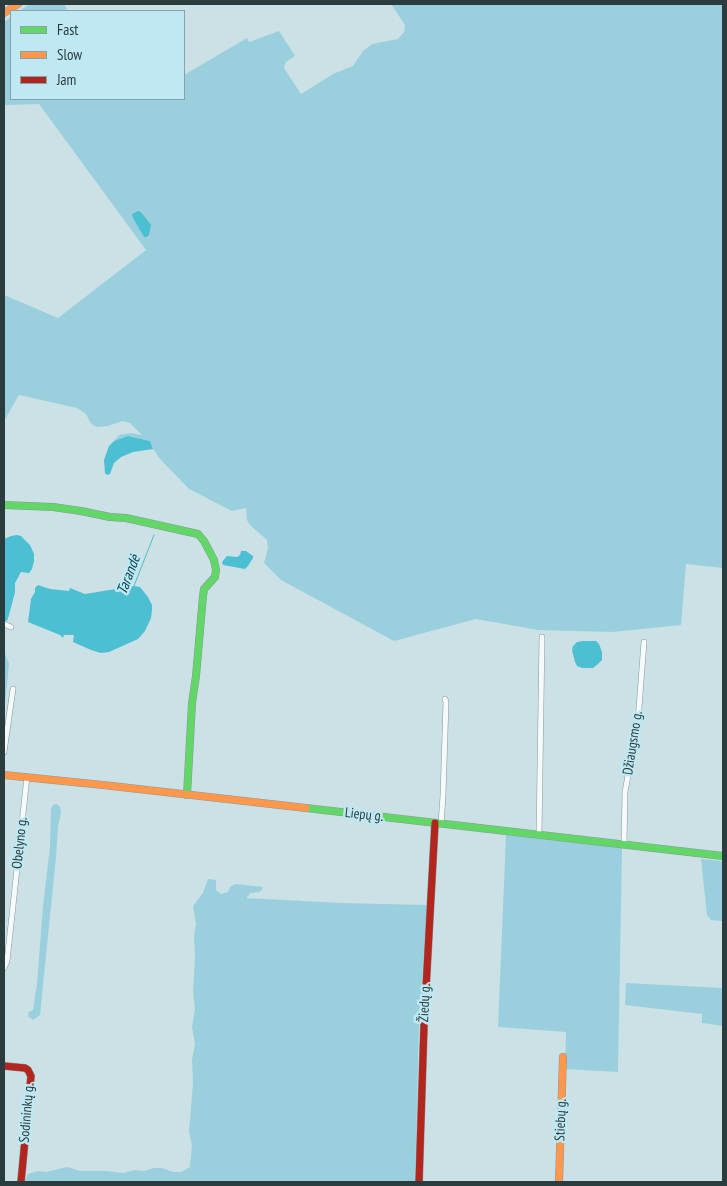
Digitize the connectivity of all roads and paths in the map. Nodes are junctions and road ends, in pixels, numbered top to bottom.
1 (18, 4) edge
2 (4, 13) edge
3 (4, 505) edge
4 (4, 624) edge
5 (12, 626) dead end
6 (542, 637) dead end
7 (644, 642) dead end
8 (13, 689) dead end
9 (445, 699) dead end
10 (4, 752) edge
11 (4, 775) edge
12 (28, 777) junction
13 (187, 795) junction
14 (438, 823) junction
15 (539, 834) junction
16 (624, 844) junction
17 (723, 856) edge
18 (4, 968) edge
19 (564, 1057) dead end
20 (4, 1066) edge
21 (21, 1182) edge
22 (419, 1182) edge
23 (559, 1182) edge

1 - 2 street
3 - 13 street
4 - 5 street
6 - 15 street
7 - 16 street, Džiaugsmo g.
8 - 10 street
9 - 14 street
11 - 12 street, Liepų g.
12 - 13 street, Liepų g.
12 - 18 street, Obelyno g.
13 - 14 street, Liepų g.
14 - 15 street, Liepų g.
14 - 22 street, Žiedų g.
15 - 16 street, Liepų g.
16 - 17 street, Liepų g.
19 - 23 street, Stiebų g.
20 - 21 street, Sodininkų g.

